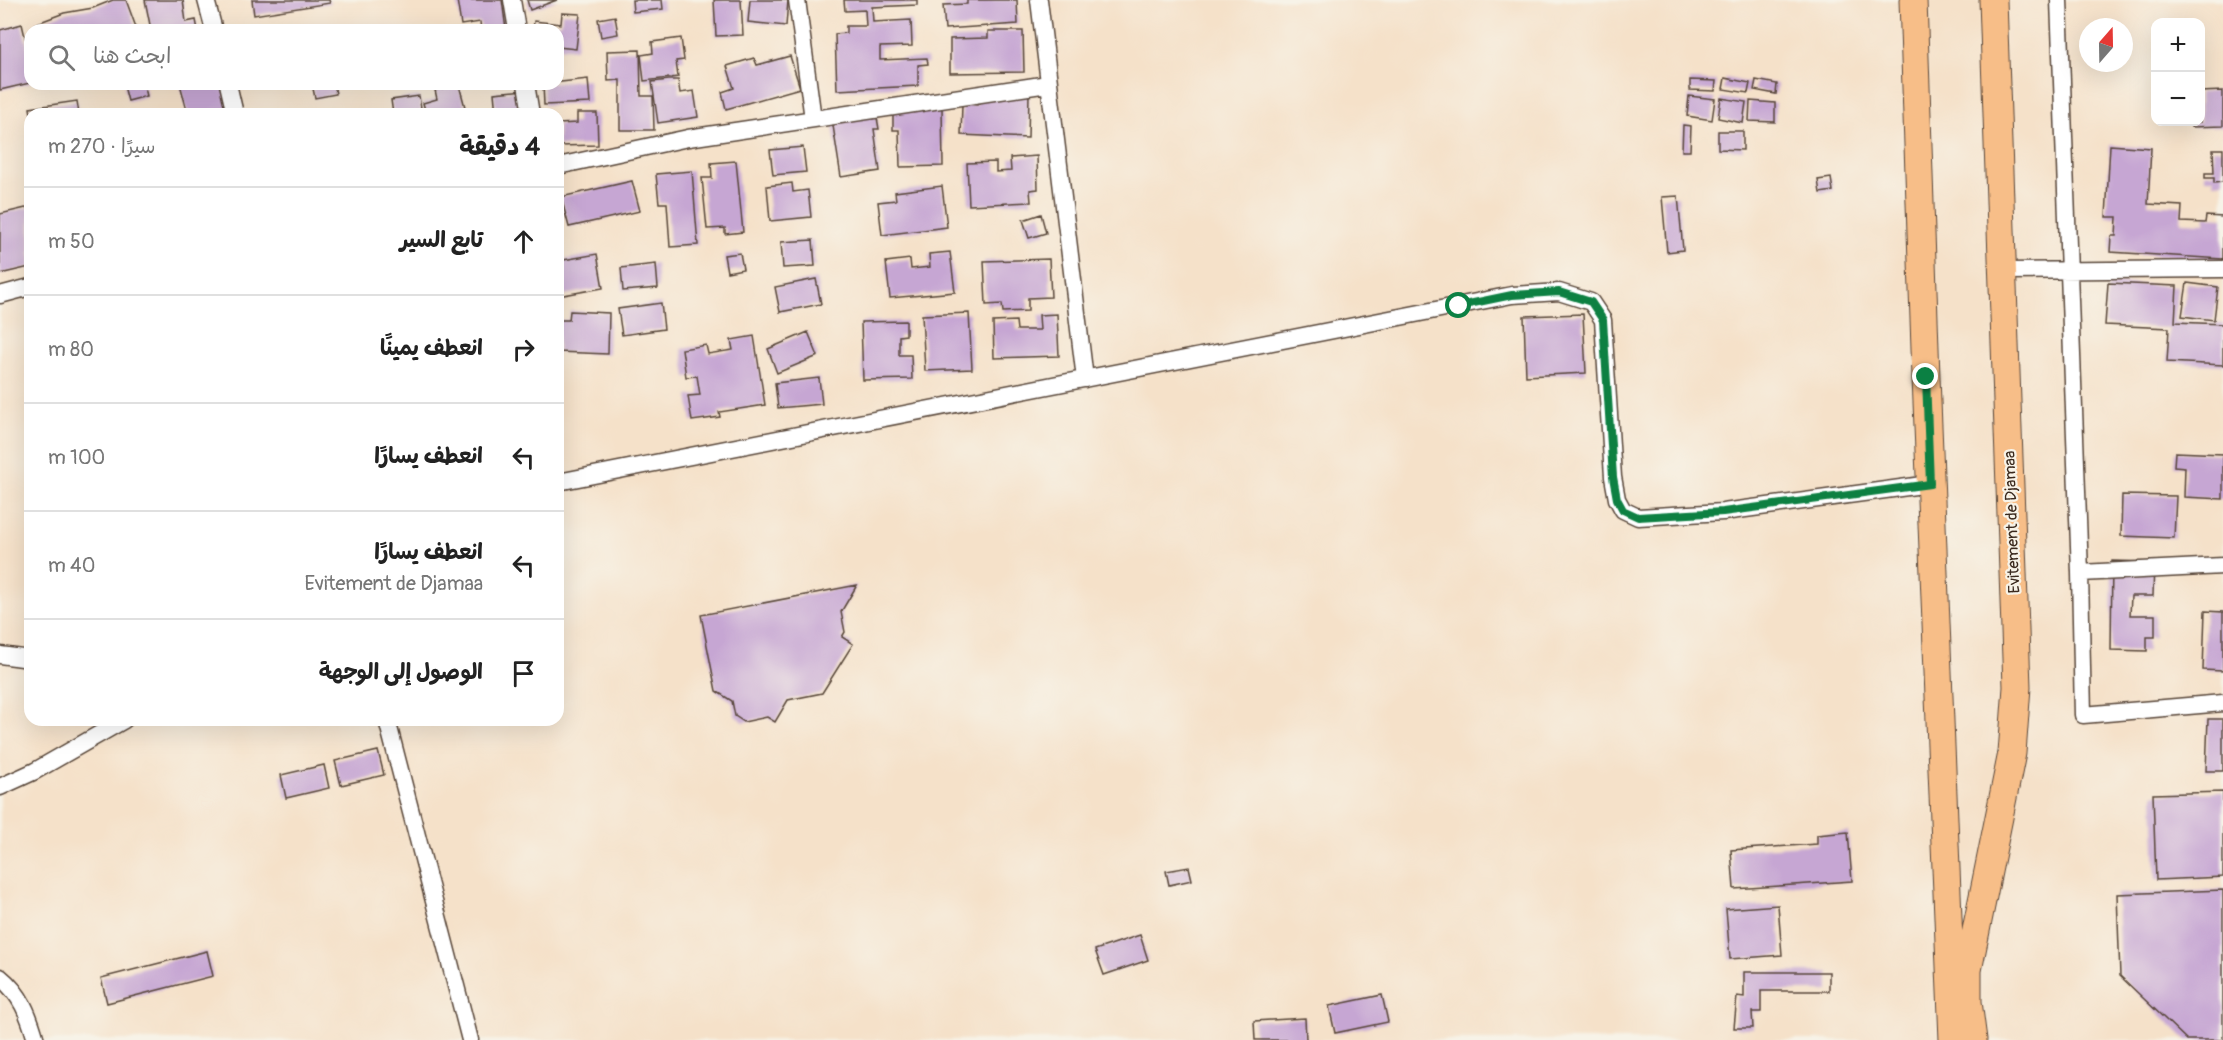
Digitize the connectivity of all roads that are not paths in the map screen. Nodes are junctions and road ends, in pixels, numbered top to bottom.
1 (207, 0) edge
2 (512, 0) edge
3 (797, 0) edge
4 (1039, 0) edge
5 (1913, 0) edge
6 (1993, 0) edge
7 (2059, 0) edge
8 (213, 24) edge
9 (516, 24) edge
10 (1048, 84) junction
11 (229, 90) edge
12 (527, 90) edge
13 (234, 108) edge
14 (530, 108) edge
15 (813, 119) junction
16 (564, 165) edge
17 (2223, 268) edge
18 (2003, 271) junction
19 (2068, 272) junction
20 (24, 289) edge
21 (0, 295) edge
22 (1085, 379) junction
23 (564, 481) edge
24 (1930, 484) junction
25 (2223, 566) edge
26 (2080, 573) junction
27 (0, 655) edge
28 (24, 658) edge
29 (2223, 703) edge
30 (114, 726) edge
31 (387, 726) edge
32 (0, 787) edge
33 (0, 977) edge
34 (36, 1040) edge
35 (470, 1040) edge
36 (1953, 1040) edge
37 (1973, 1040) edge

1 - 8 street
2 - 9 street
3 - 15 street
4 - 10 street
5 - 24 main road
6 - 18 main road, Evitement de Djamaa
7 - 19 street
10 - 15 street
10 - 22 street
11 - 13 street
12 - 14 street
15 - 16 street
17 - 19 street
18 - 19 street
18 - 37 main road, Evitement de Djamaa
19 - 26 street
20 - 21 street
22 - 23 street
22 - 24 street
24 - 36 main road
25 - 26 street
26 - 29 street
27 - 28 street
30 - 32 street
31 - 35 street
33 - 34 street

